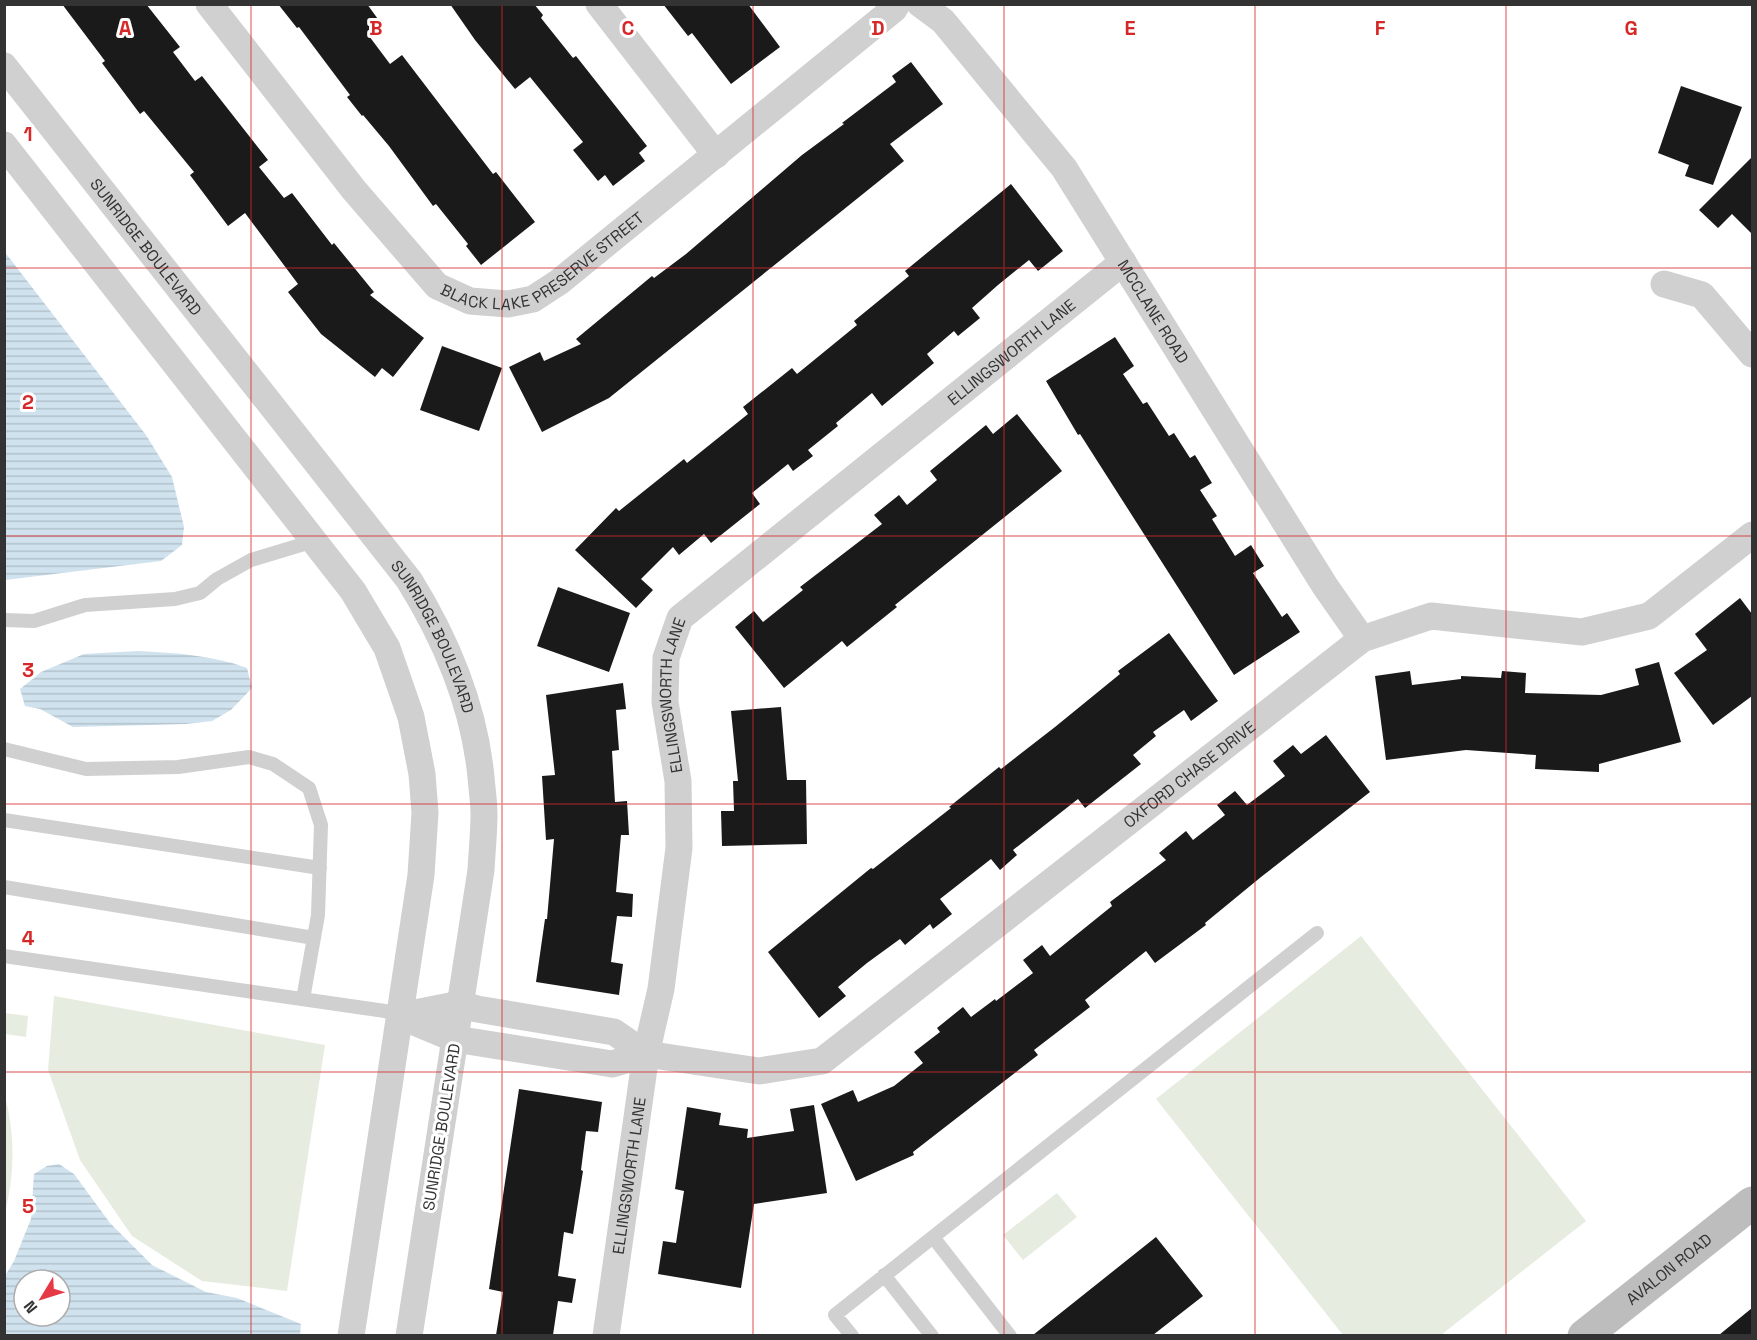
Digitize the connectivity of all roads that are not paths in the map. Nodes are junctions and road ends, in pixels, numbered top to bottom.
1 (209, 4) edge
2 (599, 4) edge
3 (897, 4) edge
4 (920, 4) edge
5 (4, 66) edge
6 (4, 145) edge
7 (716, 155) junction
8 (1123, 262) junction
9 (1664, 284) dead end
10 (1752, 354) edge
11 (1752, 535) edge
12 (314, 541) junction
13 (4, 620) edge
14 (1362, 639) junction
15 (4, 749) edge
16 (4, 820) edge
17 (320, 868) junction
18 (4, 887) edge
19 (1317, 933) dead end
20 (314, 938) junction
21 (4, 956) edge
22 (303, 999) junction
23 (460, 1004) junction
24 (400, 1016) junction
25 (548, 1021) junction
26 (455, 1039) junction
27 (544, 1053) junction
28 (646, 1054) junction
29 (1752, 1203) edge
30 (933, 1237) junction
31 (885, 1275) junction
32 (351, 1335) edge
33 (409, 1335) edge
34 (606, 1335) edge
35 (852, 1335) edge
36 (932, 1335) edge
37 (1010, 1335) edge
38 (1584, 1335) edge

1 - 7 street, BLACK LAKE PRESERVE STREET
2 - 7 street
3 - 7 street, BLACK LAKE PRESERVE STREET
4 - 8 street, MCCLANE ROAD
5 - 23 street, SUNRIDGE BOULEVARD
6 - 12 street
8 - 14 street, MCCLANE ROAD
8 - 28 street, ELLINGSWORTH LANE
9 - 10 street
11 - 14 street, OXFORD CHASE DRIVE
12 - 13 lane
12 - 24 street
14 - 28 street, OXFORD CHASE DRIVE
15 - 17 lane
16 - 17 lane
17 - 20 lane
18 - 20 lane
19 - 30 lane
20 - 22 lane
21 - 22 lane
22 - 24 lane
23 - 24 street, OXFORD CHASE DRIVE
23 - 25 street, OXFORD CHASE DRIVE
23 - 26 street, SUNRIDGE BOULEVARD
24 - 26 street, OXFORD CHASE DRIVE
24 - 32 street
25 - 27 street
25 - 28 street, OXFORD CHASE DRIVE
26 - 27 street, OXFORD CHASE DRIVE
26 - 33 street, SUNRIDGE BOULEVARD
27 - 28 street, OXFORD CHASE DRIVE
28 - 34 street, ELLINGSWORTH LANE
29 - 38 main road, AVALON ROAD
30 - 31 lane
30 - 37 lane
31 - 35 lane
31 - 36 lane

